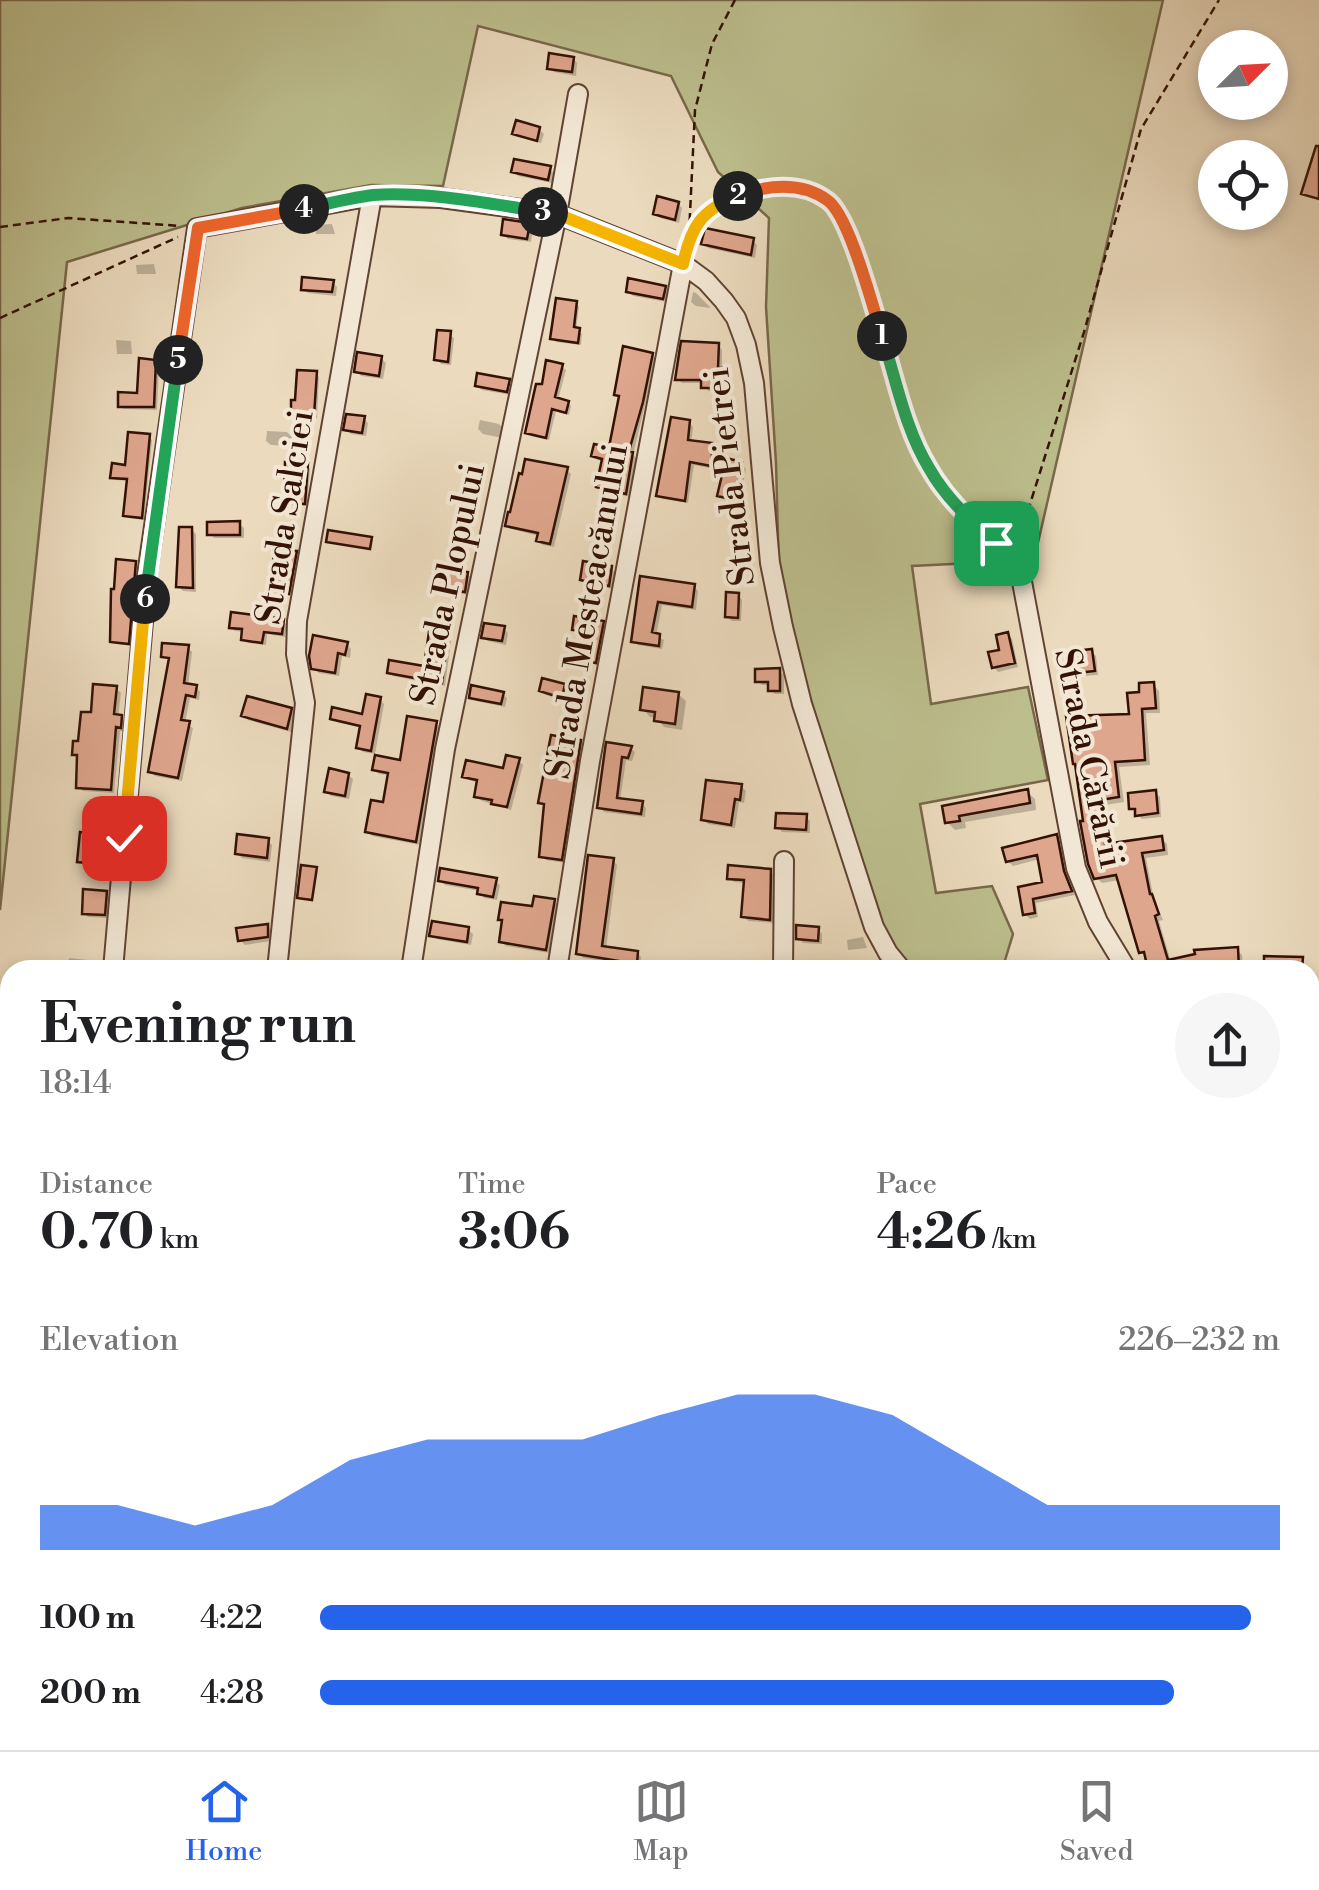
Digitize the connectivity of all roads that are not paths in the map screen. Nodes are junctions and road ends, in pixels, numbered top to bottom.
1 (578, 94) dead end
2 (372, 196) junction
3 (557, 214) junction
4 (683, 264) junction
5 (1016, 550) road end
6 (784, 861) dead end
7 (114, 960) edge
8 (278, 960) edge
9 (414, 960) edge
10 (558, 960) edge
11 (783, 960) edge
12 (894, 960) edge
13 (1121, 960) edge

1 - 3 street, Strada Plopului
2 - 3 street, Strada Pietrei
2 - 7 street, Strada Pietrei
2 - 8 street, Strada Salciei
3 - 4 street, Strada Pietrei
3 - 9 street, Strada Plopului
4 - 10 street, Strada Mesteacănului
4 - 12 street, Strada Pietrei
5 - 13 street, Strada Cărării
6 - 11 street

